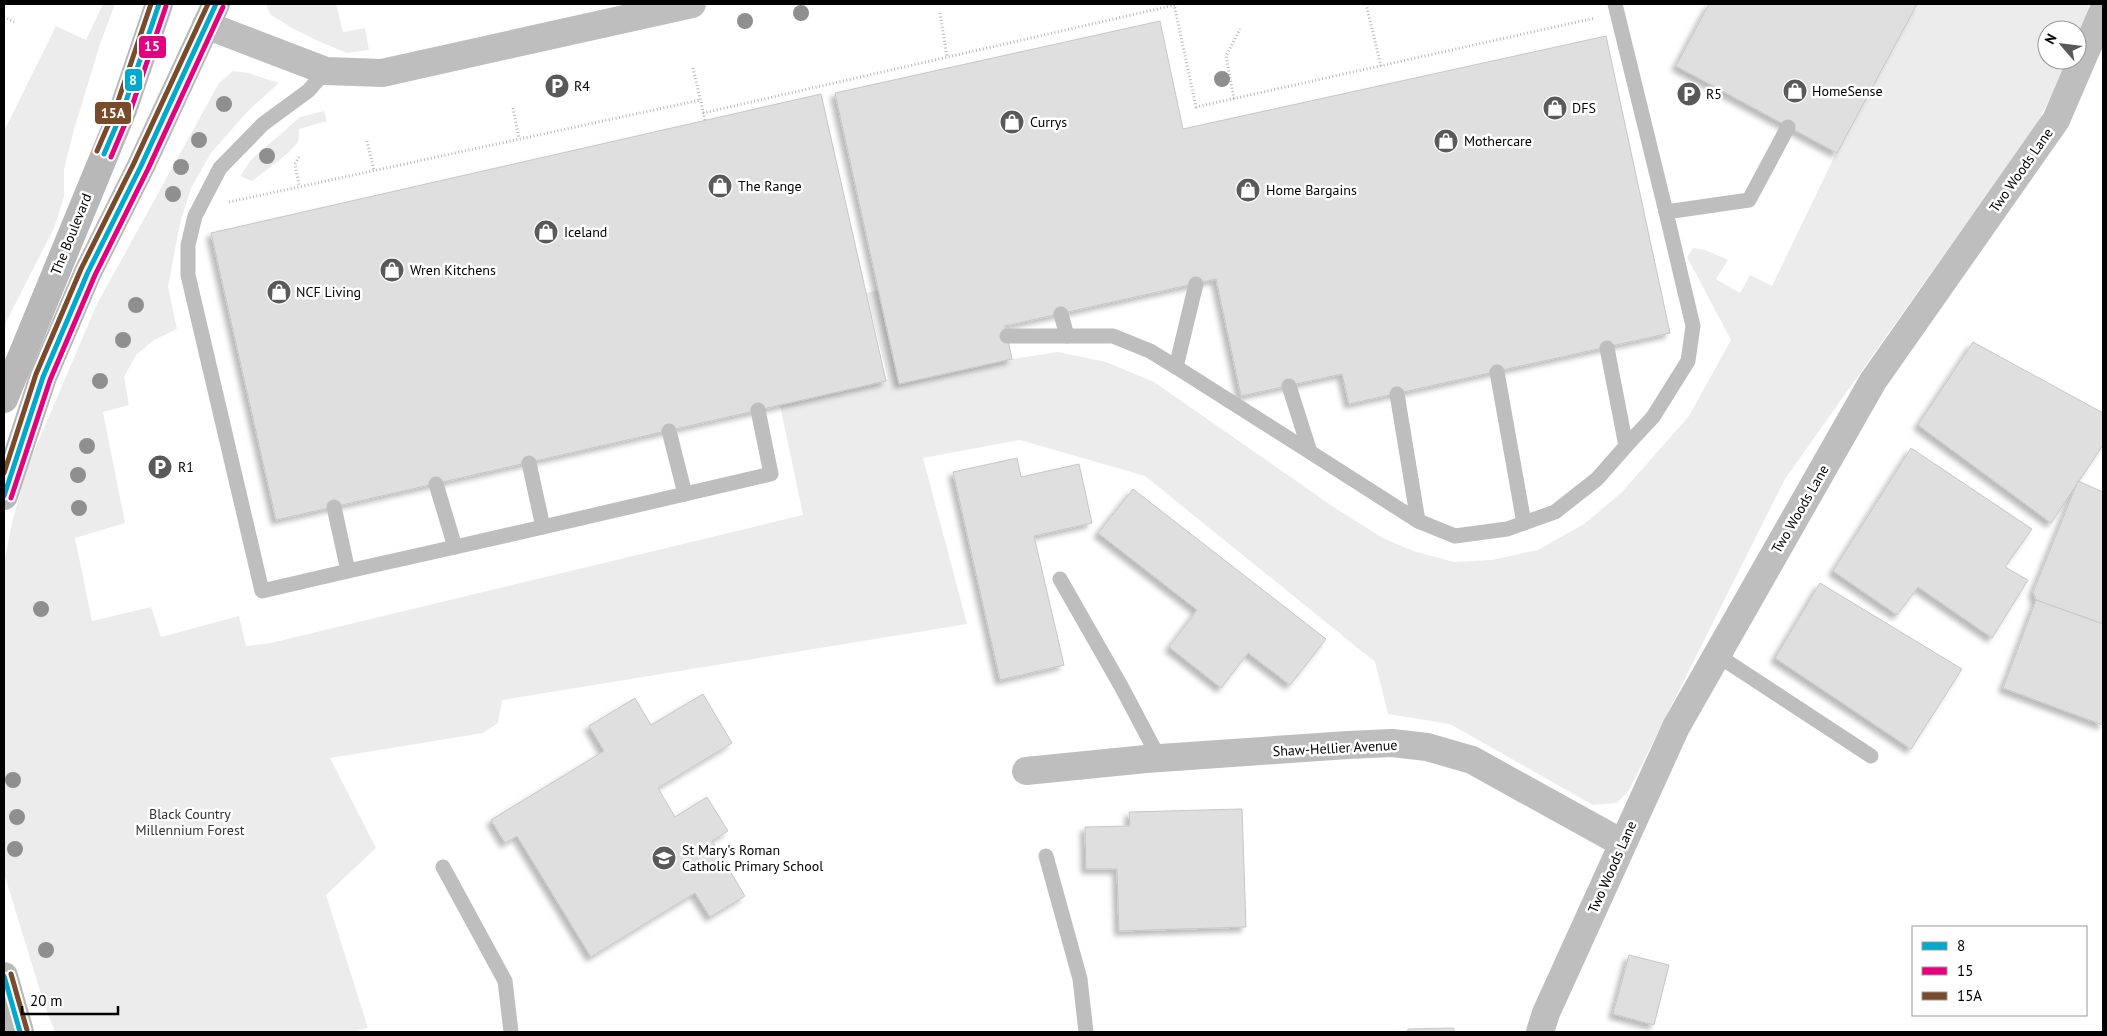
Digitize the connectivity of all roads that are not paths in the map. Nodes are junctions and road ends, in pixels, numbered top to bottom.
1 (144, 4) edge
2 (159, 4) edge
3 (692, 4) edge
4 (1617, 9) edge
5 (2103, 11) edge
6 (211, 14) edge
7 (137, 67) junction
8 (326, 71) junction
9 (1788, 126) dead end
10 (1666, 212) junction
11 (1196, 284) dead end
12 (1061, 314) dead end
13 (1007, 336) dead end
14 (1068, 336) junction
15 (1607, 348) dead end
16 (1176, 367) junction
17 (1497, 372) dead end
18 (1289, 386) dead end
19 (1397, 394) dead end
20 (4, 399) edge
21 (758, 410) dead end
22 (669, 431) dead end
23 (1626, 446) junction
24 (1310, 452) junction
25 (529, 463) dead end
26 (436, 484) dead end
27 (685, 494) junction
28 (4, 496) edge
29 (334, 507) dead end
30 (1418, 521) junction
31 (1524, 523) junction
32 (544, 527) junction
33 (455, 547) junction
34 (348, 571) junction
35 (1060, 578) dead end
36 (1717, 655) junction
37 (1871, 756) dead end
38 (1159, 758) junction
39 (1026, 771) dead end
40 (1622, 843) junction
41 (1046, 856) dead end
42 (443, 867) dead end
43 (4, 976) edge
44 (20, 1032) edge
45 (511, 1032) edge
46 (1086, 1032) edge
47 (1540, 1032) edge

1 - 7 street, The Boulevard
2 - 7 street, The Boulevard
3 - 8 street
4 - 10 lane
5 - 36 street, Two Woods Lane
6 - 8 street
6 - 28 street
7 - 20 street, The Boulevard
8 - 34 lane
9 - 10 lane
10 - 23 lane
11 - 16 lane
12 - 14 lane
13 - 14 lane
14 - 16 lane
15 - 23 lane
16 - 24 lane
17 - 31 lane
18 - 24 lane
19 - 30 lane
21 - 27 lane
22 - 27 lane
23 - 31 lane
24 - 30 lane
25 - 32 lane
26 - 33 lane
27 - 32 lane
29 - 34 lane
30 - 31 lane
32 - 33 lane
33 - 34 lane
35 - 38 lane
36 - 37 lane
36 - 40 street, Two Woods Lane
38 - 39 street, Shaw-Hellier Avenue
38 - 40 street, Shaw-Hellier Avenue
40 - 47 street, Two Woods Lane
41 - 46 lane
42 - 45 lane
43 - 44 street

